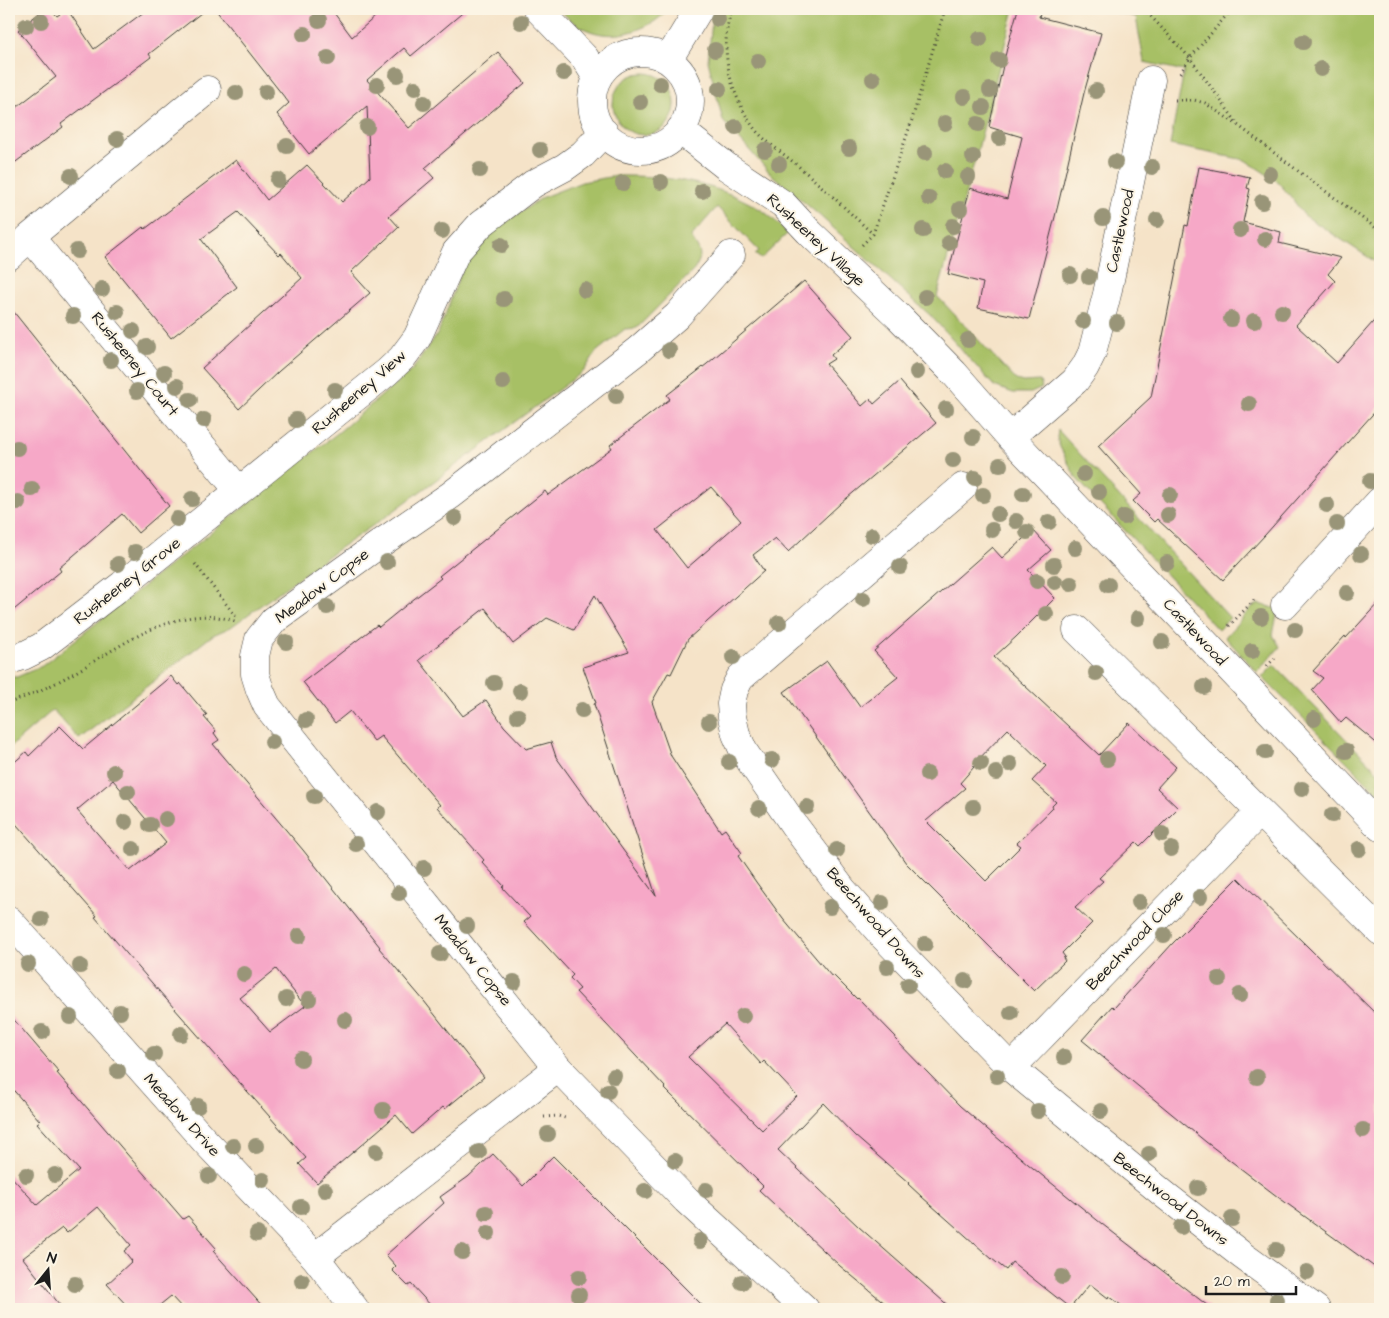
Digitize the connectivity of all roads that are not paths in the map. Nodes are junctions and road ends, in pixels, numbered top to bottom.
1 (538, 9) edge
2 (699, 9) edge
3 (668, 60) junction
4 (597, 78) junction
5 (1157, 84) road end
6 (207, 90) dead end
7 (680, 130) junction
8 (604, 132) junction
9 (30, 236) junction
10 (731, 255) dead end
11 (9, 256) edge
12 (900, 318) joint
13 (1010, 437) junction
14 (963, 487) dead end
15 (240, 491) junction
16 (1380, 501) edge
17 (1285, 605) dead end
18 (1077, 630) dead end
19 (9, 660) edge
20 (1260, 812) junction
21 (1380, 827) edge
22 (9, 920) edge
23 (1380, 931) edge
24 (558, 1068) junction
25 (1011, 1068) junction
26 (315, 1256) junction
27 (355, 1309) edge
28 (805, 1309) edge
29 (1316, 1309) edge

1 - 4 street
2 - 3 street
3 - 4 street
3 - 7 street
4 - 8 street
5 - 13 street, Castlewood
6 - 9 street
7 - 8 street
7 - 12 street, Rusheeney Village
8 - 15 street, Rusheeney View
9 - 11 street
9 - 15 street, Rusheeney Court
10 - 24 street, Meadow Copse
12 - 13 street, Castlewood
13 - 21 street, Castlewood
14 - 25 street, Beechwood Downs
15 - 19 street, Rusheeney Grove
16 - 17 street
18 - 20 street
20 - 23 street
20 - 25 street, Beechwood Close
22 - 26 street, Meadow Drive
24 - 26 street
24 - 28 street, Meadow Copse
25 - 29 street, Beechwood Downs
26 - 27 street, Meadow Drive

